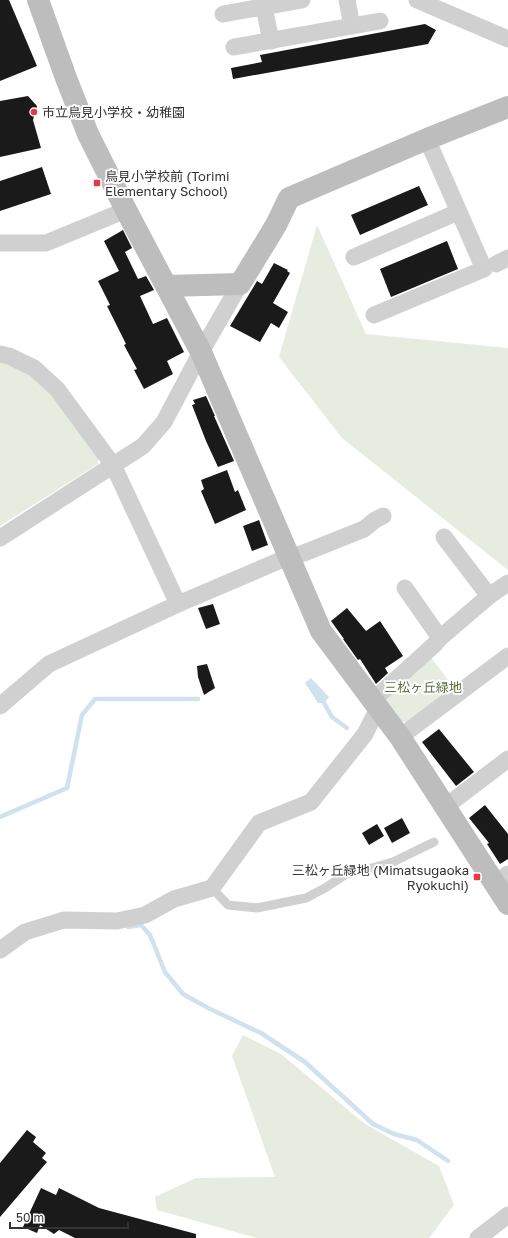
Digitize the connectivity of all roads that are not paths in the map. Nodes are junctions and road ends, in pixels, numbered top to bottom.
1 (38, 0) edge
2 (302, 0) edge
3 (346, 0) edge
4 (416, 0) edge
5 (264, 7) junction
6 (223, 14) dead end
7 (380, 21) dead end
8 (352, 26) junction
9 (508, 39) edge
10 (271, 41) junction
11 (234, 47) dead end
12 (508, 107) edge
13 (428, 138) junction
14 (126, 210) junction
15 (458, 212) junction
16 (0, 242) edge
17 (354, 257) dead end
18 (240, 284) junction
19 (167, 286) junction
20 (374, 316) dead end
21 (201, 352) junction
22 (0, 354) edge
23 (113, 465) junction
24 (383, 516) dead end
25 (444, 537) dead end
26 (0, 538) edge
27 (288, 557) junction
28 (508, 583) edge
29 (405, 588) dead end
30 (489, 596) junction
31 (178, 604) junction
32 (440, 638) junction
33 (508, 656) edge
34 (375, 704) junction
35 (0, 706) edge
36 (400, 737) junction
37 (508, 759) edge
38 (445, 807) junction
39 (434, 842) dead end
40 (502, 879) edge
41 (212, 888) junction
42 (508, 904) edge
43 (0, 950) edge
44 (508, 1215) edge
45 (478, 1238) edge

1 - 14 street
2 - 5 street
3 - 8 street
4 - 9 street
5 - 6 street
5 - 10 street
7 - 8 street
8 - 10 street
10 - 11 street
12 - 13 street
13 - 15 street
13 - 18 street
14 - 16 street
14 - 19 street
15 - 17 street
15 - 20 street
18 - 19 street
18 - 21 street
19 - 21 street
21 - 23 street
21 - 27 street
22 - 23 street
23 - 26 street
23 - 31 street
24 - 27 street
25 - 30 street
27 - 31 street
27 - 34 street
28 - 30 street
29 - 32 street
30 - 32 street
31 - 35 street
32 - 34 street
33 - 36 street
34 - 36 street
34 - 41 street
36 - 38 street
37 - 38 street
38 - 40 street
39 - 41 lane
40 - 42 street
41 - 43 street
44 - 45 street

